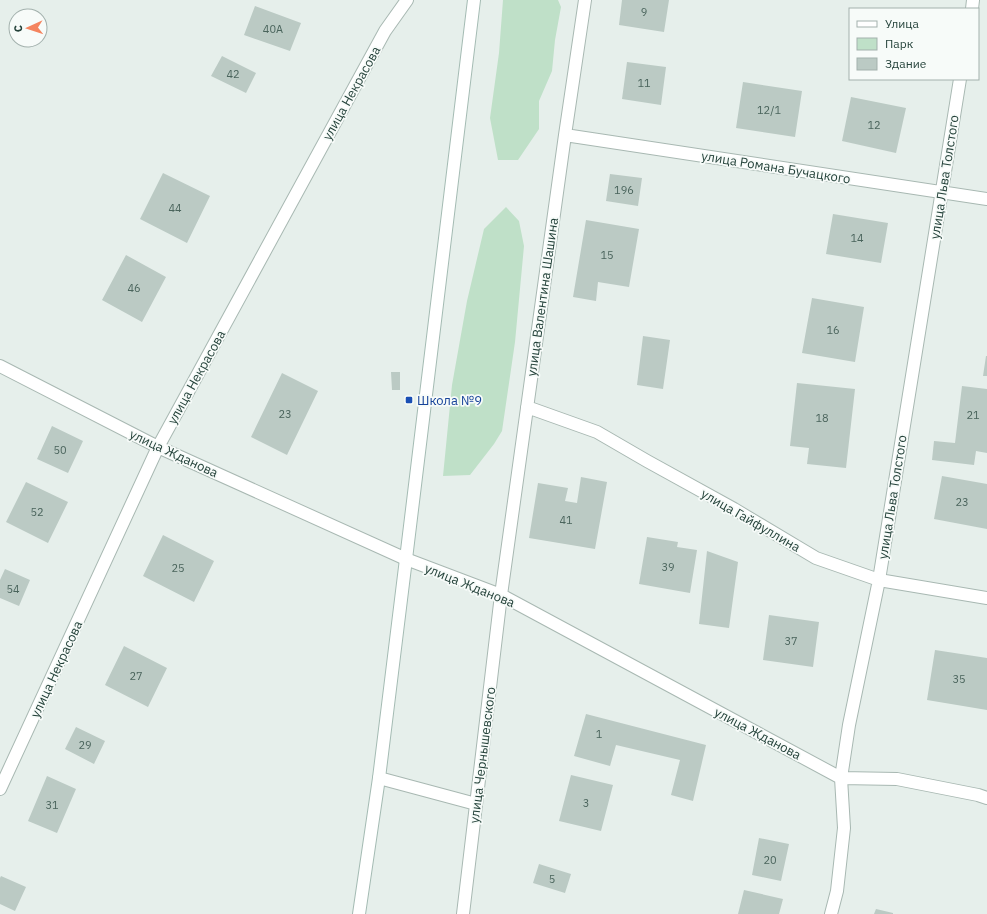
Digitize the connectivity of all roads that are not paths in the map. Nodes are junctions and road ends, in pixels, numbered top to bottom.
1 (407, 0) edge
2 (474, 0) edge
3 (585, 0) edge
4 (960, 80) edge
5 (565, 135) junction
6 (942, 192) junction
7 (987, 199) edge
8 (0, 366) edge
9 (527, 407) junction
10 (158, 447) junction
11 (406, 559) junction
12 (879, 580) junction
13 (501, 595) junction
14 (987, 598) edge
15 (379, 778) junction
16 (841, 778) junction
17 (0, 789) edge
18 (987, 798) edge
19 (476, 804) junction
20 (358, 914) edge
21 (463, 914) edge
22 (831, 914) edge

1 - 10 street, улица Некрасова
2 - 11 street
3 - 5 street, улица Валентина Шашина
4 - 6 street, улица Льва Толстого
5 - 6 street, улица Романа Бучацкого
5 - 9 street, улица Валентина Шашина
6 - 7 street, улица Романа Бучацкого
6 - 12 street, улица Льва Толстого
8 - 10 street, улица Жданова
9 - 12 street, улица Гайфуллина
9 - 13 street, улица Валентина Шашина
10 - 11 street, улица Жданова
10 - 17 street, улица Некрасова
11 - 13 street, улица Жданова
11 - 15 street
12 - 14 street, улица Гайфуллина
12 - 16 street, улица Льва Толстого
13 - 16 street, улица Жданова
13 - 19 street, улица Чернышевского
15 - 19 street
15 - 20 street
16 - 18 street, улица Жданова
16 - 22 street, улица Льва Толстого
19 - 21 street, улица Чернышевского

